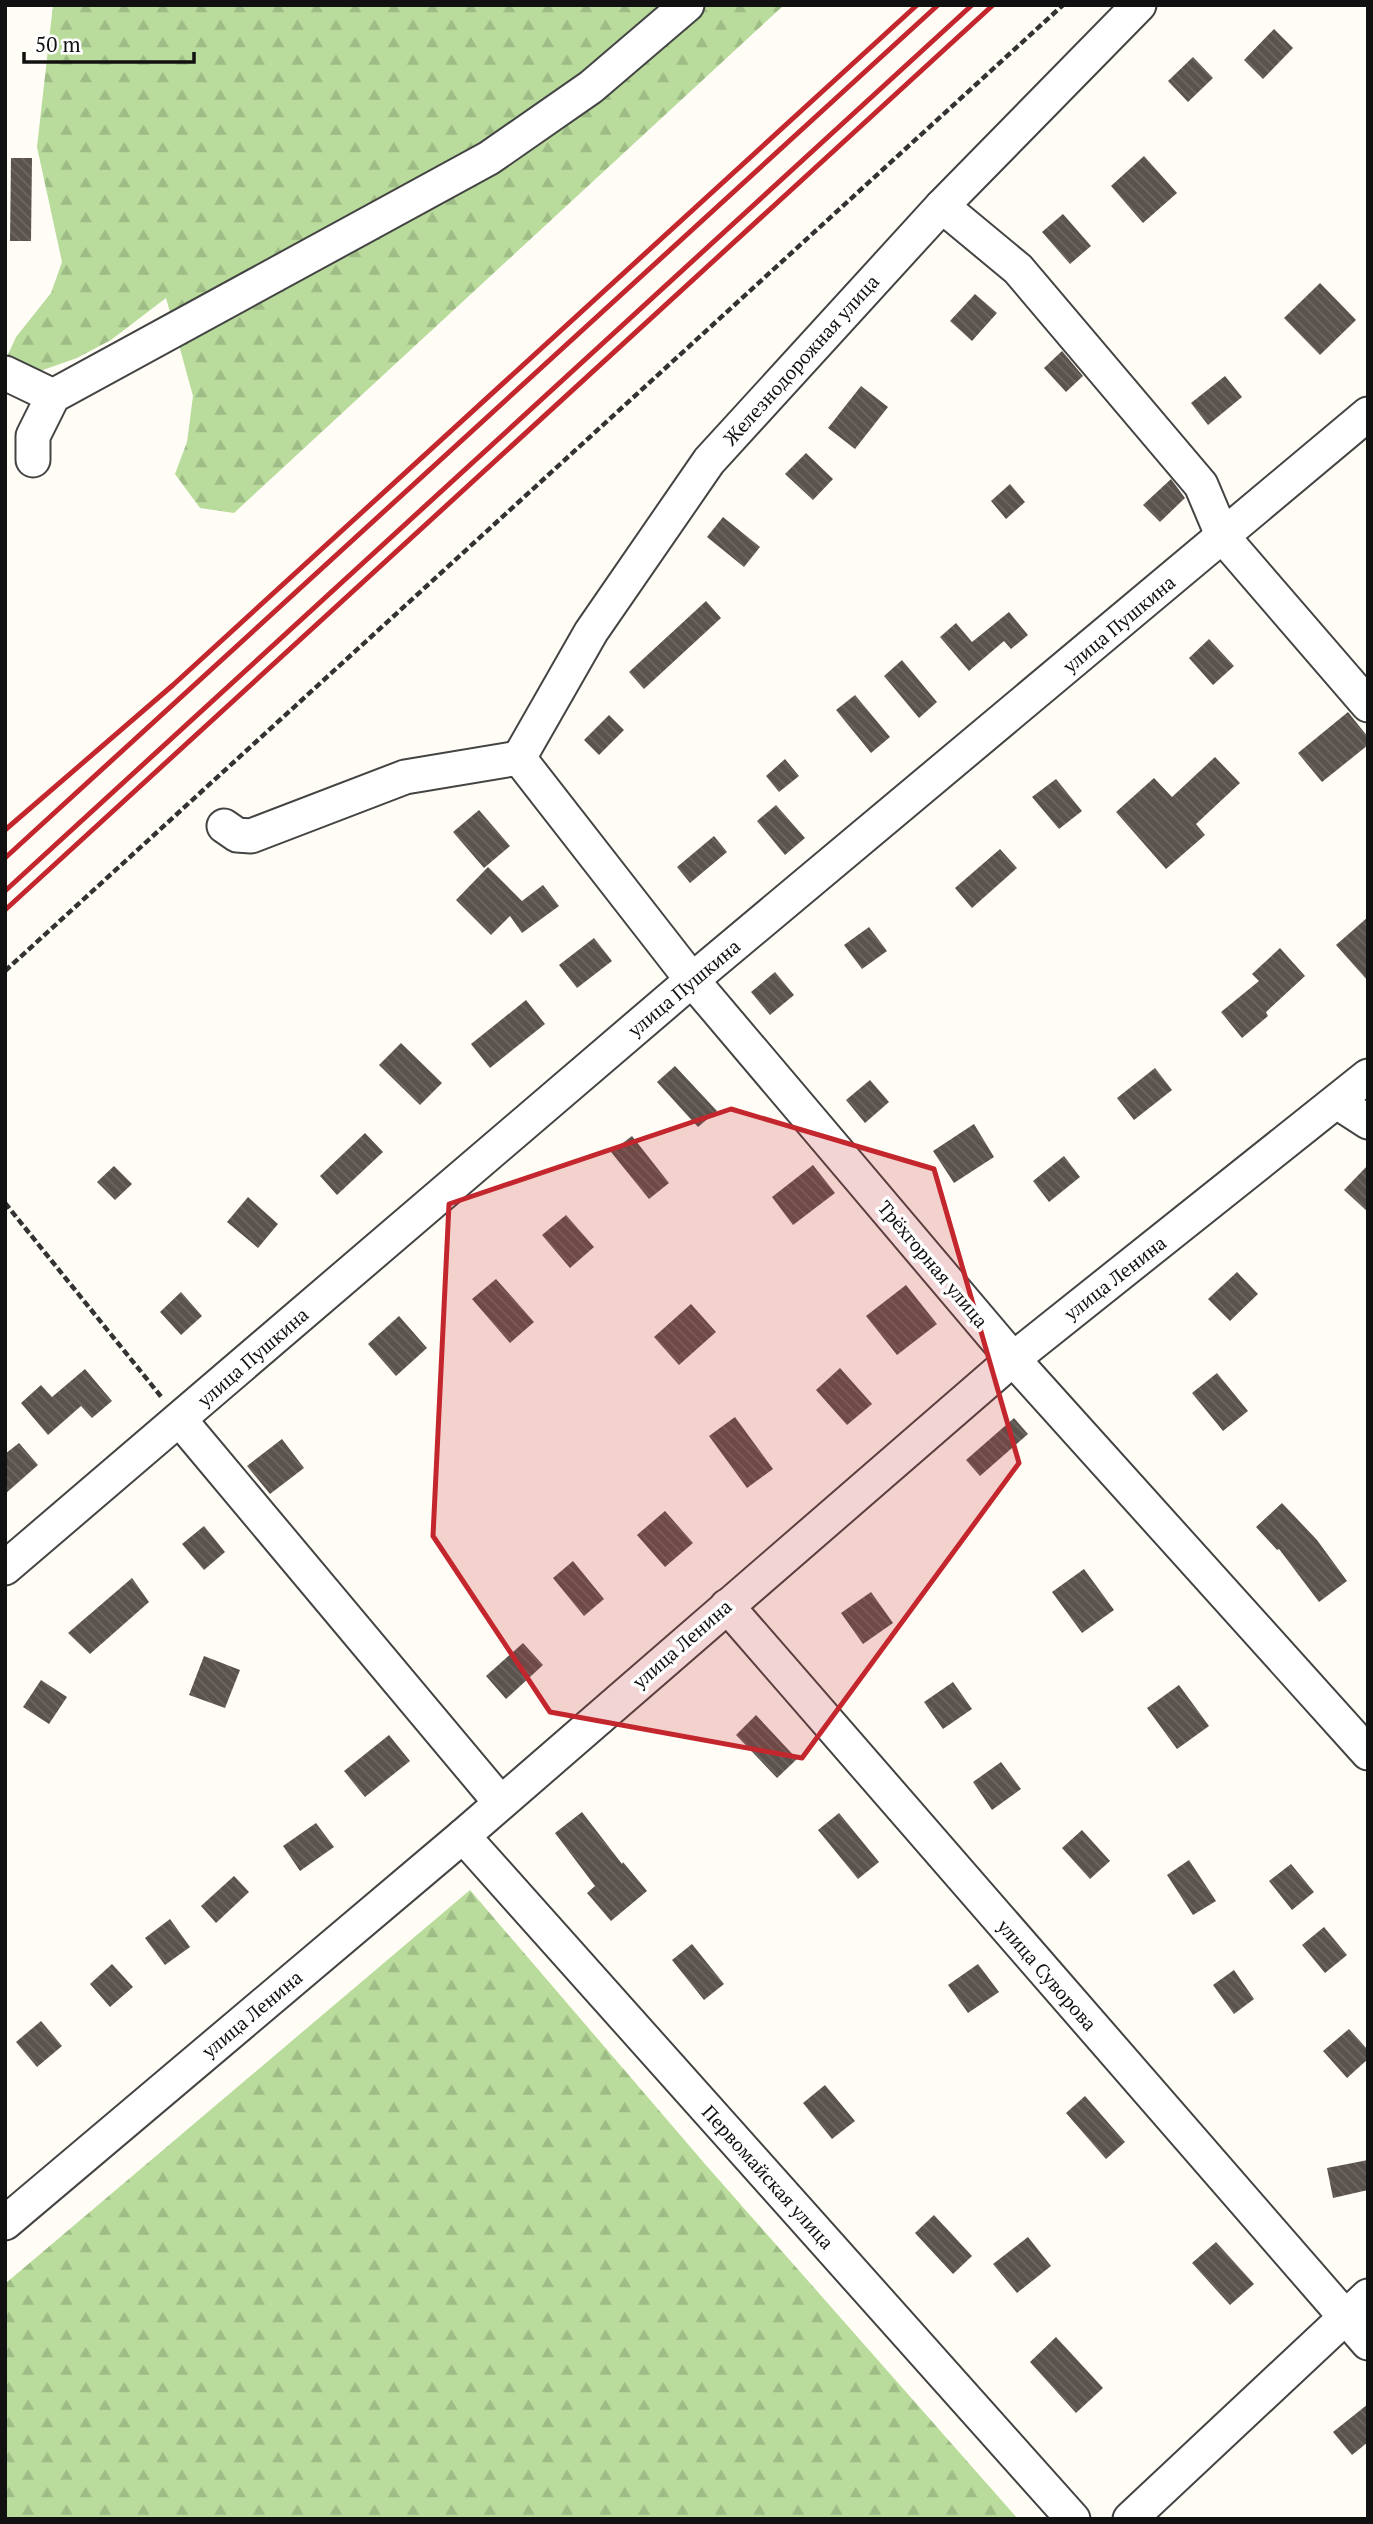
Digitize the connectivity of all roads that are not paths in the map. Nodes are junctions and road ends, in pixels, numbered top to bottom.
1 (687, 5) edge
2 (1139, 5) edge
3 (942, 205) junction
4 (5, 373) edge
5 (53, 396) junction
6 (1368, 414) edge
7 (33, 460) dead end
8 (1223, 537) junction
9 (1368, 705) edge
10 (519, 758) junction
11 (224, 826) dead end
12 (692, 980) junction
13 (1368, 1076) edge
14 (1337, 1102) junction
15 (1368, 1122) edge
16 (1013, 1359) junction
17 (180, 1420) junction
18 (5, 1568) edge
19 (727, 1606) junction
20 (1368, 1753) edge
21 (499, 1802) junction
22 (463, 1836) junction
23 (5, 2223) edge
24 (1356, 2307) edge
25 (1368, 2343) edge
26 (1073, 2519) edge
27 (1130, 2519) edge

1 - 5 street
2 - 3 street, Железнодорожная улица
3 - 8 street
3 - 10 street, Железнодорожная улица
4 - 5 street
5 - 7 street
6 - 8 street, улица Пушкина
8 - 9 street
8 - 12 street, улица Пушкина
10 - 11 street
10 - 12 street, Трёхгорная улица
12 - 16 street, Трёхгорная улица
12 - 17 street, улица Пушкина
13 - 14 street, улица Ленина
14 - 15 street
14 - 16 street, улица Ленина
16 - 19 street, улица Ленина
16 - 20 street, Трёхгорная улица
17 - 18 street, улица Пушкина
17 - 21 street
19 - 21 street, улица Ленина
19 - 24 street, улица Суворова
21 - 22 street, улица Ленина
22 - 23 street, улица Ленина
22 - 26 street, Первомайская улица
24 - 25 street, улица Суворова
24 - 27 street

